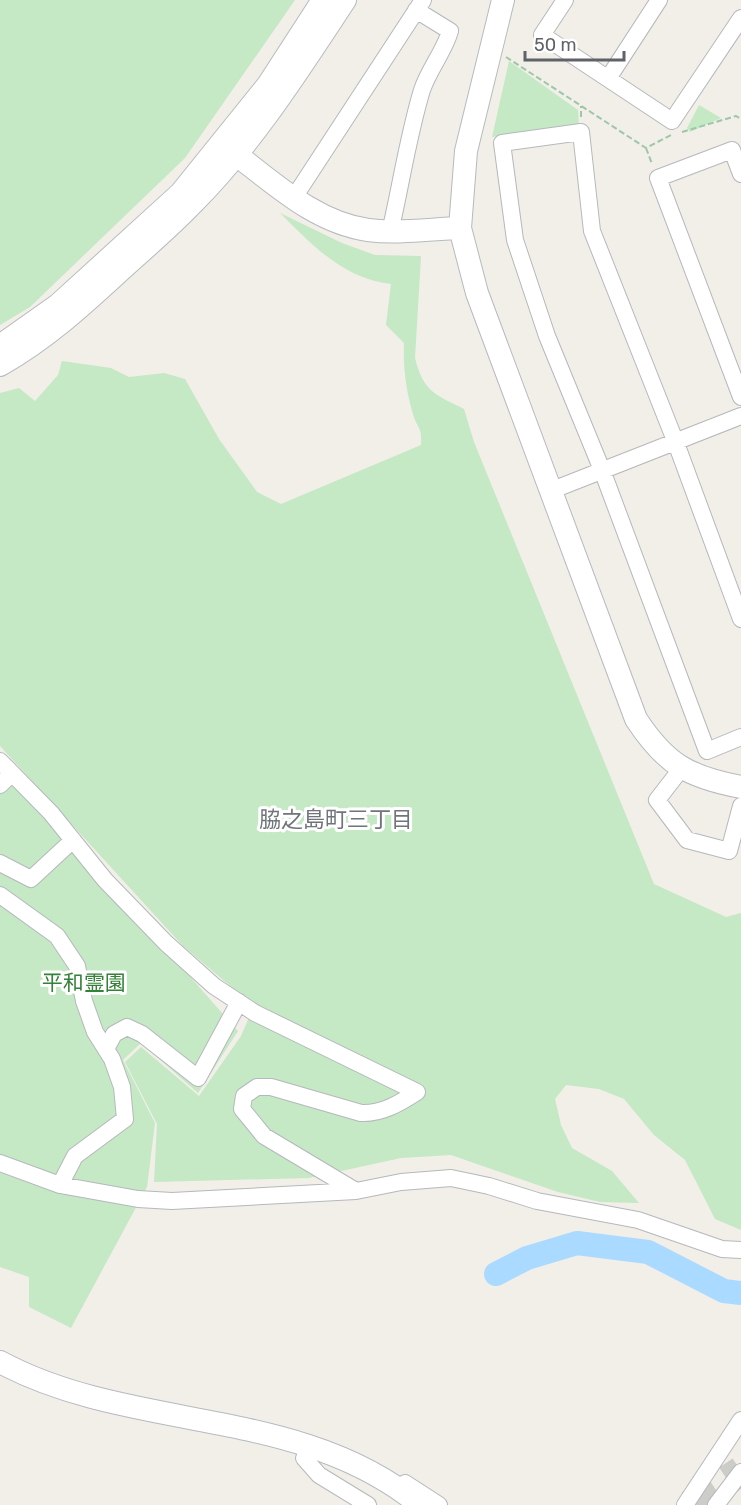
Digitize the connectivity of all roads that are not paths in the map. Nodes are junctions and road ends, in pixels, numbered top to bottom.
1 (323, 0) edge
2 (345, 0) edge
3 (503, 0) edge
4 (565, 0) edge
5 (659, 0) edge
6 (419, 5) edge
7 (741, 18) edge
8 (609, 77) junction
9 (229, 150) junction
10 (741, 174) edge
11 (293, 199) junction
12 (460, 228) junction
13 (390, 232) junction
14 (0, 346) edge
15 (0, 365) edge
16 (741, 397) edge
17 (741, 416) edge
18 (676, 443) junction
19 (602, 470) junction
20 (550, 491) junction
21 (741, 620) edge
22 (741, 737) edge
23 (0, 761) edge
24 (681, 770) junction
25 (6, 779) edge
26 (741, 787) edge
27 (741, 806) edge
28 (73, 840) junction
29 (0, 863) edge
30 (0, 896) edge
31 (239, 1002) junction
32 (106, 1049) junction
33 (0, 1163) edge
34 (60, 1185) junction
35 (356, 1191) junction
36 (741, 1250) edge
37 (0, 1362) edge
38 (0, 1377) edge
39 (741, 1420) edge
40 (311, 1453) junction
41 (741, 1472) edge
42 (368, 1505) edge
43 (395, 1505) edge
44 (420, 1505) edge
45 (439, 1505) edge
46 (685, 1505) edge
47 (716, 1505) edge

1 - 9 street
2 - 9 street
3 - 12 street
4 - 8 street
5 - 8 street
6 - 11 street
6 - 13 street
7 - 8 street
9 - 11 street
9 - 14 street
9 - 15 street
10 - 16 street
11 - 13 street
12 - 13 street
12 - 20 street
17 - 18 street
18 - 19 street
18 - 19 street
18 - 21 street
19 - 20 street
19 - 22 street
20 - 24 street
23 - 25 street
24 - 26 street
24 - 27 street
25 - 28 street
28 - 29 street
28 - 31 street
30 - 32 street
31 - 32 street
31 - 35 street
32 - 34 street
33 - 34 street
34 - 35 street
35 - 36 street
37 - 40 street
38 - 40 street
39 - 46 street
40 - 42 street
40 - 43 street
40 - 44 street
40 - 45 street
41 - 47 street

